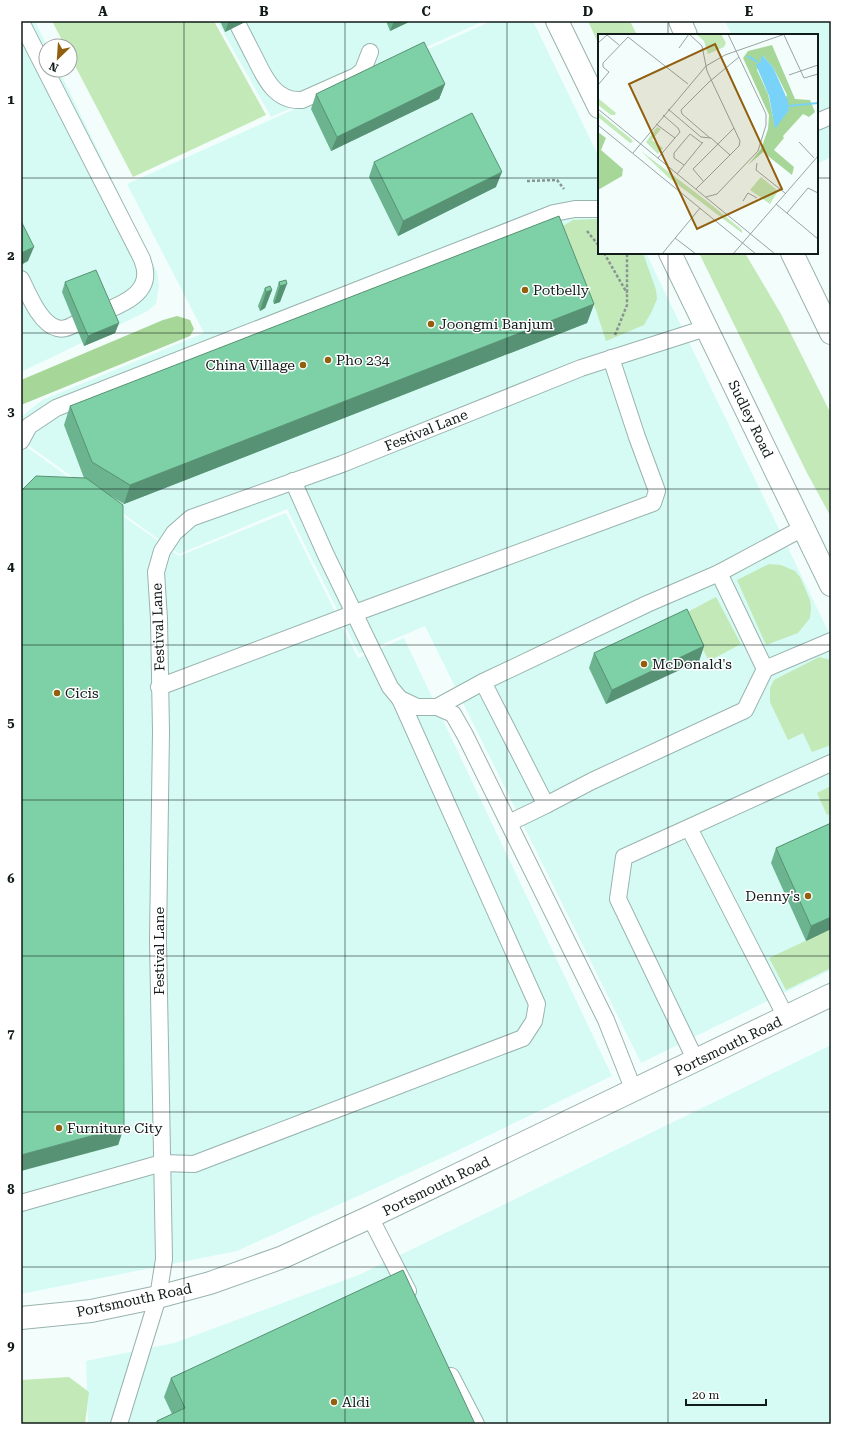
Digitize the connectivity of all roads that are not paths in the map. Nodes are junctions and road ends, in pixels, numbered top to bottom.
1 (557, 21) edge
2 (680, 21) edge
3 (21, 22) edge
4 (238, 25) dead end
5 (686, 34) edge
6 (370, 52) dead end
7 (598, 105) edge
8 (831, 116) edge
9 (818, 122) edge
10 (598, 209) edge
11 (670, 254) edge
12 (792, 254) edge
13 (21, 279) edge
14 (106, 311) edge
15 (75, 324) dead end
16 (706, 328) junction
17 (831, 333) edge
18 (611, 358) junction
19 (21, 442) edge
20 (293, 481) junction
21 (803, 528) junction
22 (719, 573) junction
23 (831, 585) edge
24 (355, 613) junction
25 (831, 641) edge
26 (765, 669) junction
27 (483, 682) junction
28 (159, 687) junction
29 (400, 699) junction
30 (437, 707) junction
31 (831, 763) edge
32 (546, 805) junction
33 (509, 823) junction
34 (689, 828) junction
35 (831, 995) edge
36 (786, 1017) junction
37 (696, 1061) junction
38 (634, 1091) junction
39 (162, 1163) junction
40 (21, 1203) edge
41 (370, 1218) junction
42 (158, 1297) junction
43 (414, 1302) edge
44 (21, 1318) edge
45 (446, 1364) edge
46 (119, 1424) edge
47 (476, 1424) edge

1 - 7 street
2 - 5 street
3 - 14 lane
4 - 6 lane
8 - 9 lane
10 - 19 lane
11 - 16 street, Sudley Road
12 - 17 street
13 - 15 lane
16 - 18 lane, Festival Lane
16 - 21 street, Sudley Road
18 - 20 lane, Festival Lane
18 - 24 lane
20 - 24 lane
20 - 28 lane, Festival Lane
21 - 22 lane
21 - 23 street, Sudley Road
22 - 26 lane
22 - 27 lane
24 - 28 lane
24 - 29 lane
25 - 26 lane
26 - 32 lane
27 - 30 lane
27 - 32 lane
28 - 39 lane, Festival Lane
29 - 30 lane
29 - 39 lane
30 - 33 lane
31 - 34 lane
32 - 33 lane
33 - 38 lane
34 - 36 lane
34 - 37 lane
35 - 36 street, Portsmouth Road
36 - 37 street, Portsmouth Road
37 - 38 street, Portsmouth Road
38 - 41 street, Portsmouth Road
39 - 40 lane
39 - 42 lane, Festival Lane
41 - 42 street, Portsmouth Road
41 - 43 lane
42 - 44 street, Portsmouth Road
42 - 46 lane, Festival Lane
45 - 47 lane

